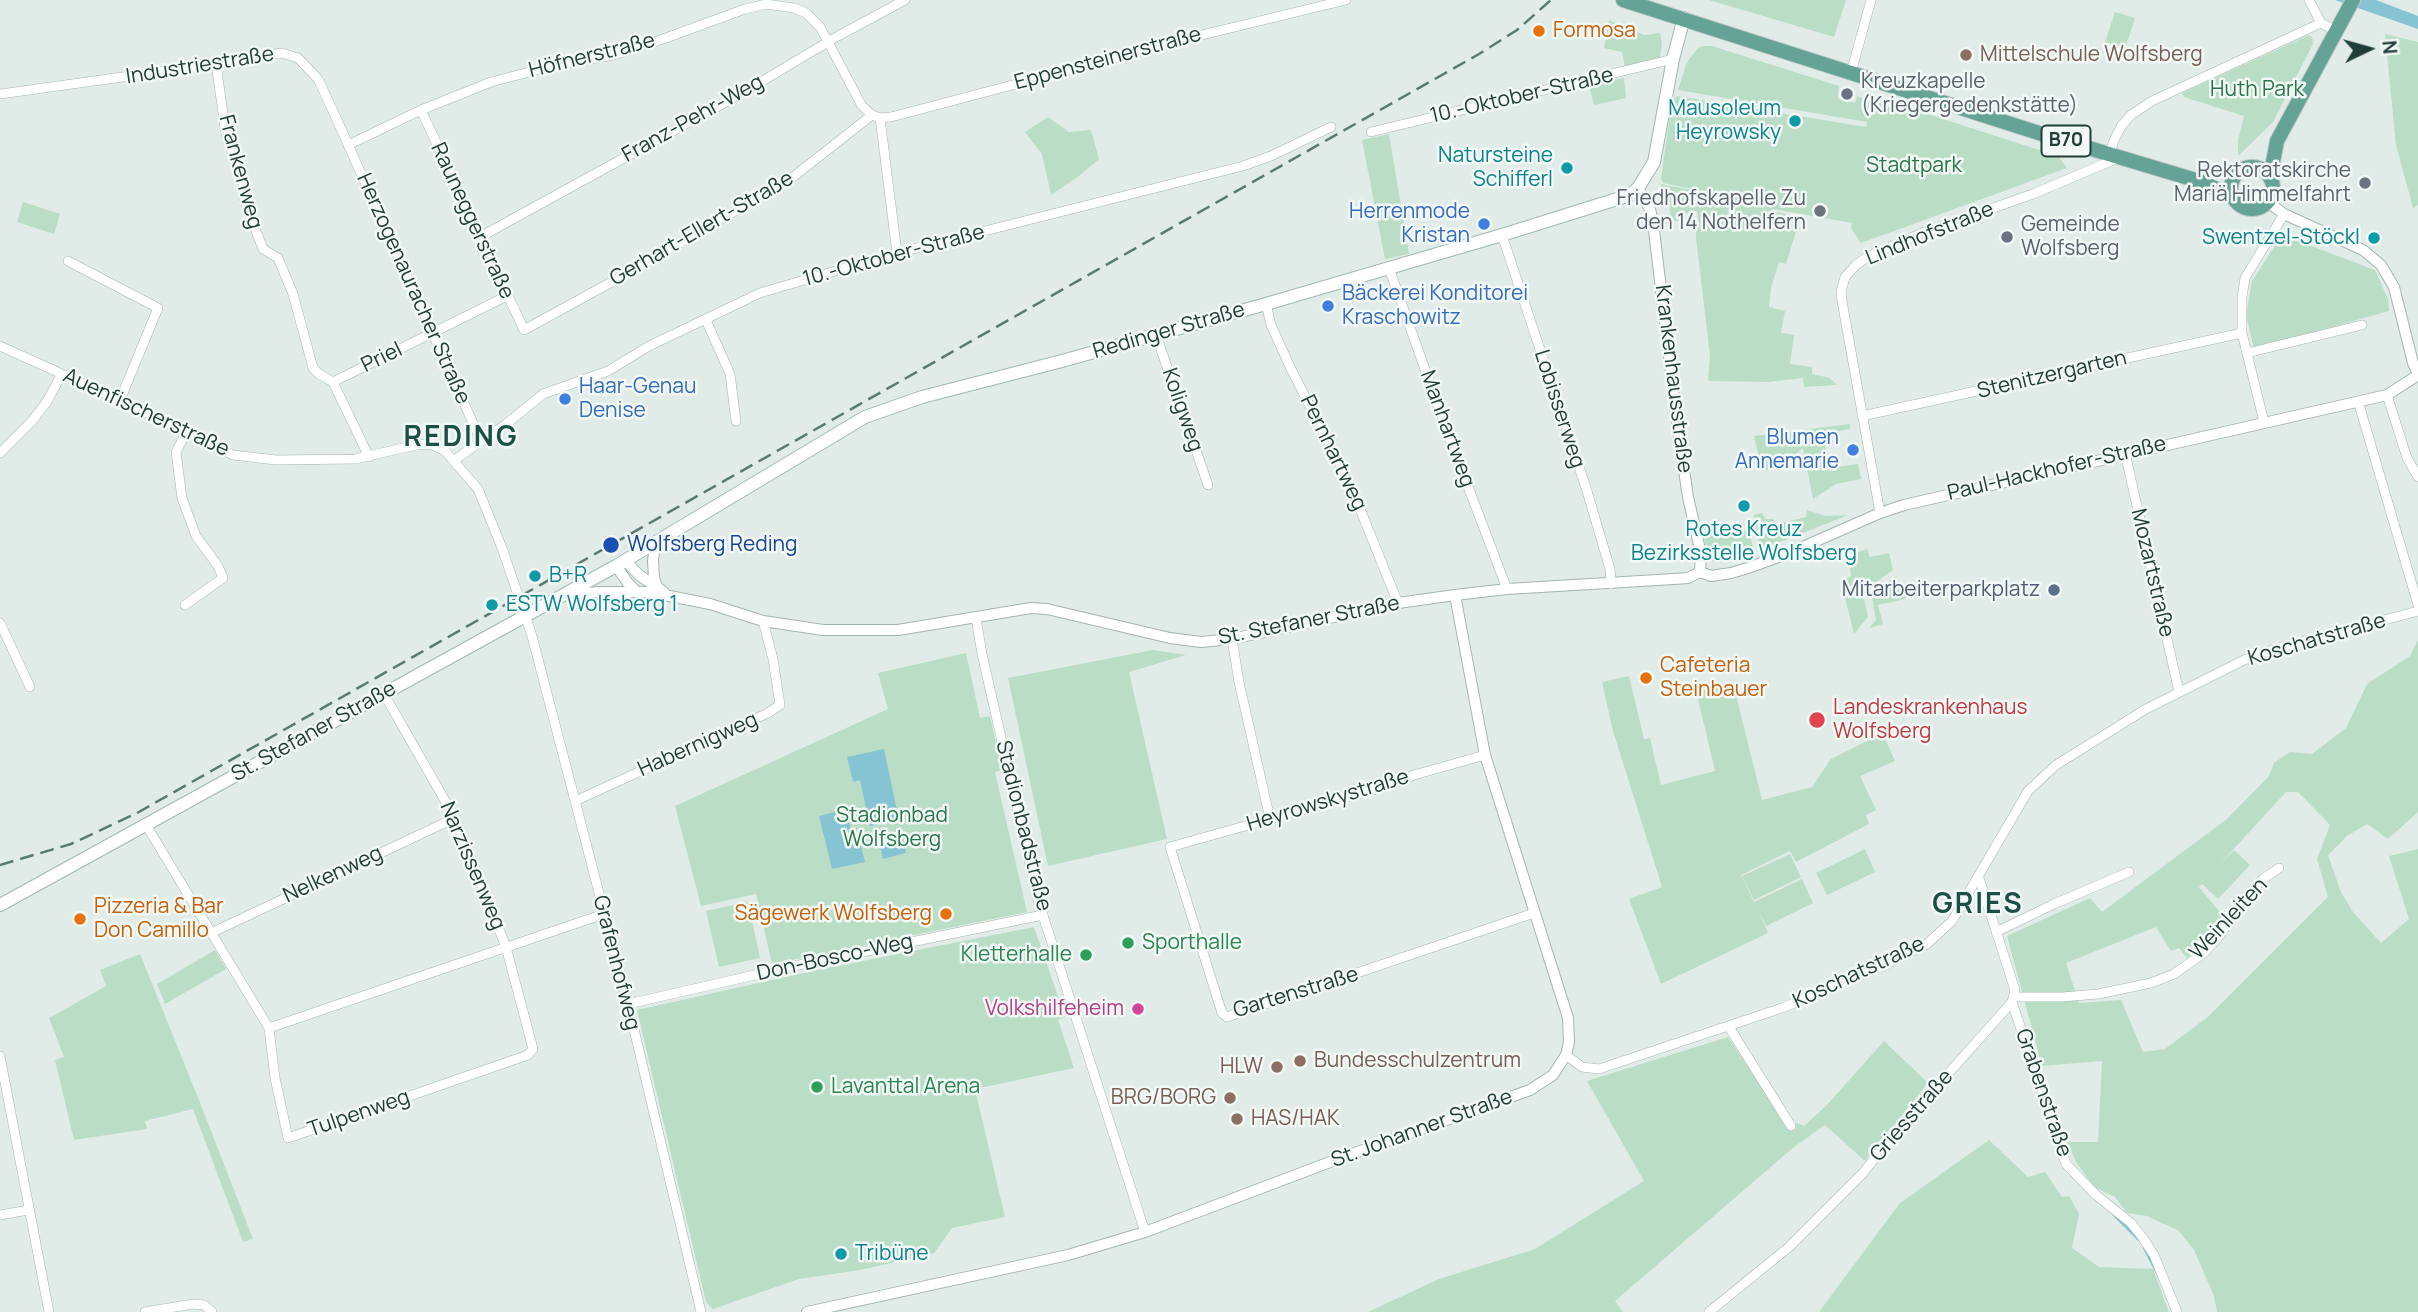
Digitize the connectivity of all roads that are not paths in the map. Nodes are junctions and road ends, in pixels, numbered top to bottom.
1 (905, 0) edge
2 (1346, 0) edge
3 (1623, 0) edge
4 (1871, 0) edge
5 (2309, 0) edge
6 (2353, 0) edge
7 (1684, 18) junction
8 (2321, 23) junction
9 (2336, 31) junction
10 (827, 43) junction
11 (1673, 59) junction
12 (216, 64) junction
13 (1852, 73) junction
14 (0, 94) edge
15 (421, 110) junction
16 (876, 116) junction
17 (1331, 127) dead end
18 (1371, 132) dead end
19 (2277, 141) junction
20 (348, 145) junction
21 (2090, 148) junction
22 (2115, 155) junction
23 (2254, 167) junction
24 (2087, 171) junction
25 (2270, 178) junction
26 (2233, 179) junction
27 (2202, 182) junction
28 (1638, 188) junction
29 (2233, 197) junction
30 (2268, 202) junction
31 (2284, 214) junction
32 (1502, 235) junction
33 (480, 237) junction
34 (897, 253) junction
35 (68, 261) dead end
36 (1389, 268) junction
37 (507, 296) junction
38 (1266, 304) junction
39 (706, 320) junction
40 (2362, 325) dead end
41 (524, 330) joint
42 (433, 333) junction
43 (2242, 333) junction
44 (1156, 335) junction
45 (0, 346) edge
46 (2247, 353) junction
47 (62, 374) junction
48 (2418, 374) edge
49 (333, 382) junction
50 (2387, 395) junction
51 (120, 400) junction
52 (2358, 401) junction
53 (1862, 416) junction
54 (736, 421) dead end
55 (2264, 422) junction
56 (186, 433) junction
57 (481, 441) junction
58 (0, 453) edge
59 (2125, 453) junction
60 (369, 457) junction
61 (455, 460) junction
62 (2418, 477) edge
63 (1208, 485) dead end
64 (1880, 513) junction
65 (655, 544) junction
66 (621, 563) junction
67 (1700, 572) junction
68 (1611, 584) junction
69 (658, 589) junction
70 (1507, 589) junction
71 (637, 592) junction
72 (1455, 595) junction
73 (561, 596) junction
74 (673, 596) junction
75 (1398, 603) junction
76 (185, 605) dead end
77 (2418, 605) edge
78 (2418, 611) edge
79 (526, 615) junction
80 (976, 618) junction
81 (763, 621) junction
82 (0, 623) edge
83 (1232, 639) junction
84 (30, 687) dead end
85 (2179, 692) junction
86 (384, 694) junction
87 (1485, 755) junction
88 (575, 801) junction
89 (455, 818) junction
90 (1270, 819) junction
91 (146, 825) junction
92 (1170, 847) joint
93 (2279, 868) dead end
94 (2129, 872) dead end
95 (1979, 878) junction
96 (0, 905) edge
97 (1534, 913) junction
98 (604, 914) junction
99 (1044, 915) junction
100 (1996, 932) junction
101 (211, 933) junction
102 (506, 947) junction
103 (2014, 999) junction
104 (628, 1004) junction
105 (1729, 1027) junction
106 (269, 1028) junction
107 (533, 1049) joint
108 (1566, 1055) junction
109 (0, 1056) edge
110 (4, 1099) edge
111 (1791, 1126) dead end
112 (29, 1210) junction
113 (0, 1215) edge
114 (1145, 1232) junction
115 (49, 1312) edge
116 (145, 1312) edge
117 (212, 1312) edge
118 (701, 1312) edge
119 (807, 1312) edge
120 (1709, 1312) edge
121 (2178, 1312) edge

1 - 10 street, Franz-Pehr-Weg
2 - 16 street, Eppensteinerstraße
3 - 7 main road, B70
4 - 13 street
5 - 8 street
6 - 9 main road, B70
7 - 11 main road
7 - 13 main road, B70
8 - 9 street
8 - 22 street
9 - 19 main road, B70
10 - 15 street, Höfnerstraße
10 - 16 street, Höfnerstraße
10 - 33 street, Franz-Pehr-Weg
11 - 18 street, 10.-Oktober-Straße
11 - 28 main road
12 - 14 street, Industriestraße
12 - 20 street, Industriestraße
12 - 49 street, Frankenweg
13 - 21 main road, B70
15 - 20 street, Höfnerstraße
15 - 33 street, Rauneggerstraße
16 - 34 street
16 - 41 street, Gerhart-Ellert-Straße
17 - 34 street, 10.-Oktober-Straße
19 - 23 main road, B70
19 - 25 main road, B70
20 - 42 street, Herzogenauracher Straße
21 - 22 main road, B70
21 - 24 street
22 - 24 street, Lindhofstraße
22 - 27 main road, B70
23 - 25 main road
23 - 26 main road, B70
24 - 53 street, Lindhofstraße
25 - 30 main road, B70
26 - 27 main road, B70
26 - 29 main road
27 - 29 main road, B70
28 - 32 main road, Redinger Straße
28 - 67 street, Krankenhausstraße
29 - 30 main road, B70
30 - 31 street
31 - 43 street
31 - 48 street
32 - 36 main road, Redinger Straße
32 - 68 street, Lobisserweg
33 - 37 street, Rauneggerstraße
34 - 39 street, 10.-Oktober-Straße
35 - 51 street
36 - 38 main road, Redinger Straße
36 - 70 street, Manhartweg
37 - 41 street, Rauneggerstraße
37 - 42 street, Priel
38 - 44 main road, Redinger Straße
38 - 75 street, Pernhartweg
39 - 54 street
39 - 57 street, 10.-Oktober-Straße
40 - 46 street
42 - 49 street, Priel
42 - 57 street, Herzogenauracher Straße
43 - 46 street
43 - 53 street, Stenitzergarten
44 - 63 street, Koligweg
44 - 65 main road, Redinger Straße
45 - 47 street, Auenfischerstraße
46 - 55 street
47 - 51 street, Auenfischerstraße
47 - 58 street
48 - 50 street, Paul-Hackhofer-Straße
49 - 60 street, Frankenweg
50 - 52 street, Paul-Hackhofer-Straße
50 - 62 street
51 - 56 street, Auenfischerstraße
52 - 55 street, Paul-Hackhofer-Straße
52 - 77 street
53 - 64 street, Lindhofstraße
55 - 59 street, Paul-Hackhofer-Straße
56 - 60 street, Auenfischerstraße
56 - 76 street
57 - 61 street
59 - 64 street, Paul-Hackhofer-Straße
59 - 85 street, Mozartstraße
60 - 61 street, Auenfischerstraße
61 - 79 street, Auenfischerstraße
64 - 67 street, Paul-Hackhofer-Straße
65 - 66 main road, Redinger Straße
65 - 69 street
66 - 69 street, St. Stefaner Straße
66 - 71 street
66 - 73 main road, Redinger Straße
67 - 68 street, St. Stefaner Straße
68 - 70 street, St. Stefaner Straße
69 - 74 street, St. Stefaner Straße
70 - 72 street, St. Stefaner Straße
71 - 73 street, St. Stefaner Straße
71 - 74 street, St. Stefaner Straße
72 - 75 street, St. Stefaner Straße
72 - 87 street
73 - 79 main road, St. Stefaner Straße
74 - 81 street, St. Stefaner Straße
75 - 83 street, St. Stefaner Straße
78 - 85 street, Koschatstraße
79 - 86 main road, St. Stefaner Straße
79 - 88 street, Grafenhofweg
80 - 81 street, St. Stefaner Straße
80 - 83 street, St. Stefaner Straße
80 - 99 street, Stadionbadstraße
81 - 88 street, Habernigweg
82 - 84 street
83 - 90 street
85 - 95 street, Koschatstraße
86 - 89 street, Narzissenweg
86 - 91 main road, St. Stefaner Straße
87 - 90 street, Heyrowskystraße
87 - 97 street
88 - 98 street, Grafenhofweg
89 - 101 street, Nelkenweg
89 - 102 street, Narzissenweg
90 - 92 street, Heyrowskystraße
91 - 96 main road, St. Stefaner Straße
91 - 101 street, Tulpenweg
92 - 97 street, Gartenstraße
93 - 103 street, Weinleiten
94 - 100 street
95 - 100 street
95 - 105 street, Koschatstraße
97 - 108 street
98 - 102 street
98 - 104 street, Grafenhofweg
99 - 104 street, Don-Bosco-Weg
99 - 114 street, Stadionbadstraße
100 - 103 street
101 - 106 street, Tulpenweg
102 - 106 street
102 - 107 street, Narzissenweg
103 - 120 street, Griesstraße
103 - 121 street, Grabenstraße
104 - 118 street, Grafenhofweg
105 - 108 street, Koschatstraße
105 - 111 street
106 - 107 street, Tulpenweg
108 - 114 street, St. Johanner Straße
109 - 110 street
110 - 112 street
112 - 113 street
112 - 115 street
114 - 119 street, St. Johanner Straße
116 - 117 street

